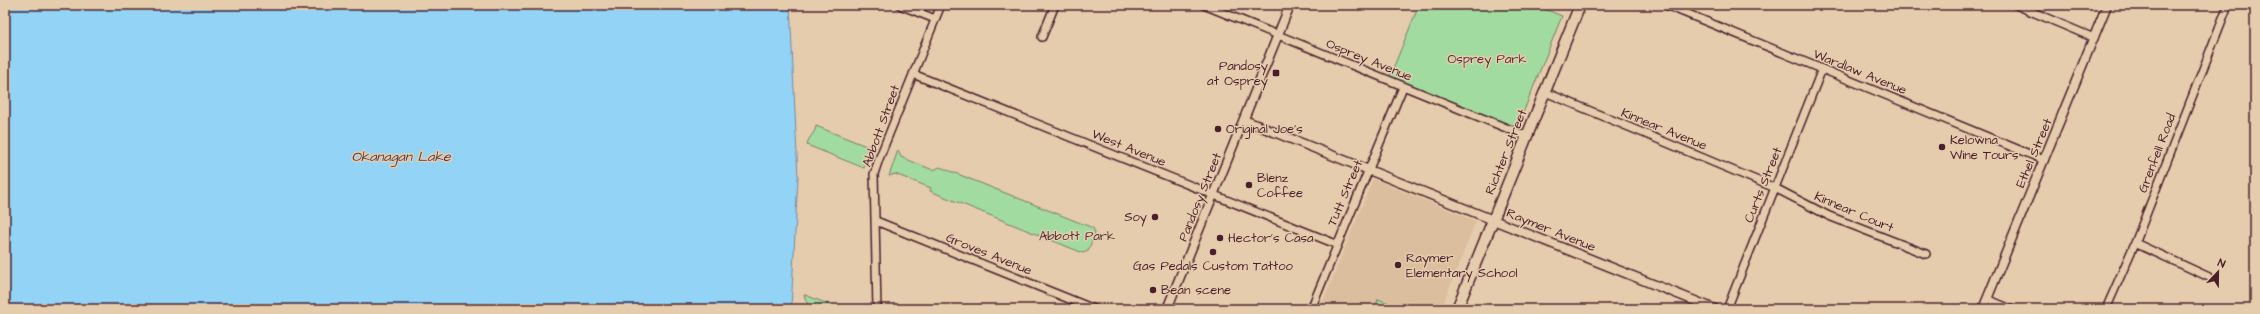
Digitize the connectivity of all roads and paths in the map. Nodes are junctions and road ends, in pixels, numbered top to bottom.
1 (900, 5) edge
2 (941, 5) edge
3 (1055, 5) edge
4 (1204, 5) edge
5 (1290, 5) edge
6 (1580, 5) edge
7 (1666, 5) edge
8 (2016, 5) edge
9 (2107, 5) edge
10 (2228, 5) edge
11 (935, 19) junction
12 (1278, 35) junction
13 (1042, 37) dead end
14 (2094, 38) junction
15 (1822, 69) junction
16 (913, 74) junction
17 (1402, 87) junction
18 (1545, 92) junction
19 (1244, 120) junction
20 (1526, 136) junction
21 (2044, 160) junction
22 (1367, 169) junction
23 (1775, 188) junction
24 (1214, 195) junction
25 (1493, 219) junction
26 (876, 221) junction
27 (2135, 243) junction
28 (1336, 244) junction
29 (1926, 254) dead end
30 (2209, 277) dead end
31 (1987, 299) junction
32 (877, 309) edge
33 (1094, 309) edge
34 (1167, 309) edge
35 (1311, 309) edge
36 (1457, 309) edge
37 (1715, 309) edge
38 (1727, 309) edge
39 (1983, 309) edge
40 (2011, 309) edge
41 (2106, 309) edge

1 - 11 street
2 - 11 street, Abbott Street
3 - 13 street
4 - 12 street, Osprey Avenue
5 - 12 street, Pandosy Street
6 - 18 main road, Richter Street
7 - 15 street, Wardlaw Avenue
8 - 14 street
9 - 14 street, Ethel Street
10 - 27 street, Grenfell Road
11 - 16 street, Abbott Street
12 - 17 street, Osprey Avenue
12 - 19 street, Pandosy Street
14 - 21 street, Ethel Street
15 - 21 street, Wardlaw Avenue
15 - 23 street, Curts Street
16 - 24 street, West Avenue
16 - 26 street, Abbott Street
17 - 20 street, Osprey Avenue
17 - 22 street, Tutt Street
18 - 20 main road, Richter Street
18 - 23 street, Kinnear Avenue
19 - 22 street, Raymer Avenue
19 - 24 street, Pandosy Street
20 - 25 main road, Richter Street
21 - 31 street, Ethel Street
22 - 25 street, Raymer Avenue
22 - 28 street, Tutt Street
23 - 29 street, Kinnear Court
23 - 38 street, Curts Street
24 - 28 street, West Avenue
24 - 34 street, Pandosy Street
25 - 36 main road, Richter Street
25 - 37 street, Raymer Avenue
26 - 32 street, Abbott Street
26 - 33 street, Groves Avenue
27 - 30 street
27 - 41 street, Grenfell Road
28 - 35 street, Tutt Street
31 - 39 street, Ethel Street
31 - 40 street

